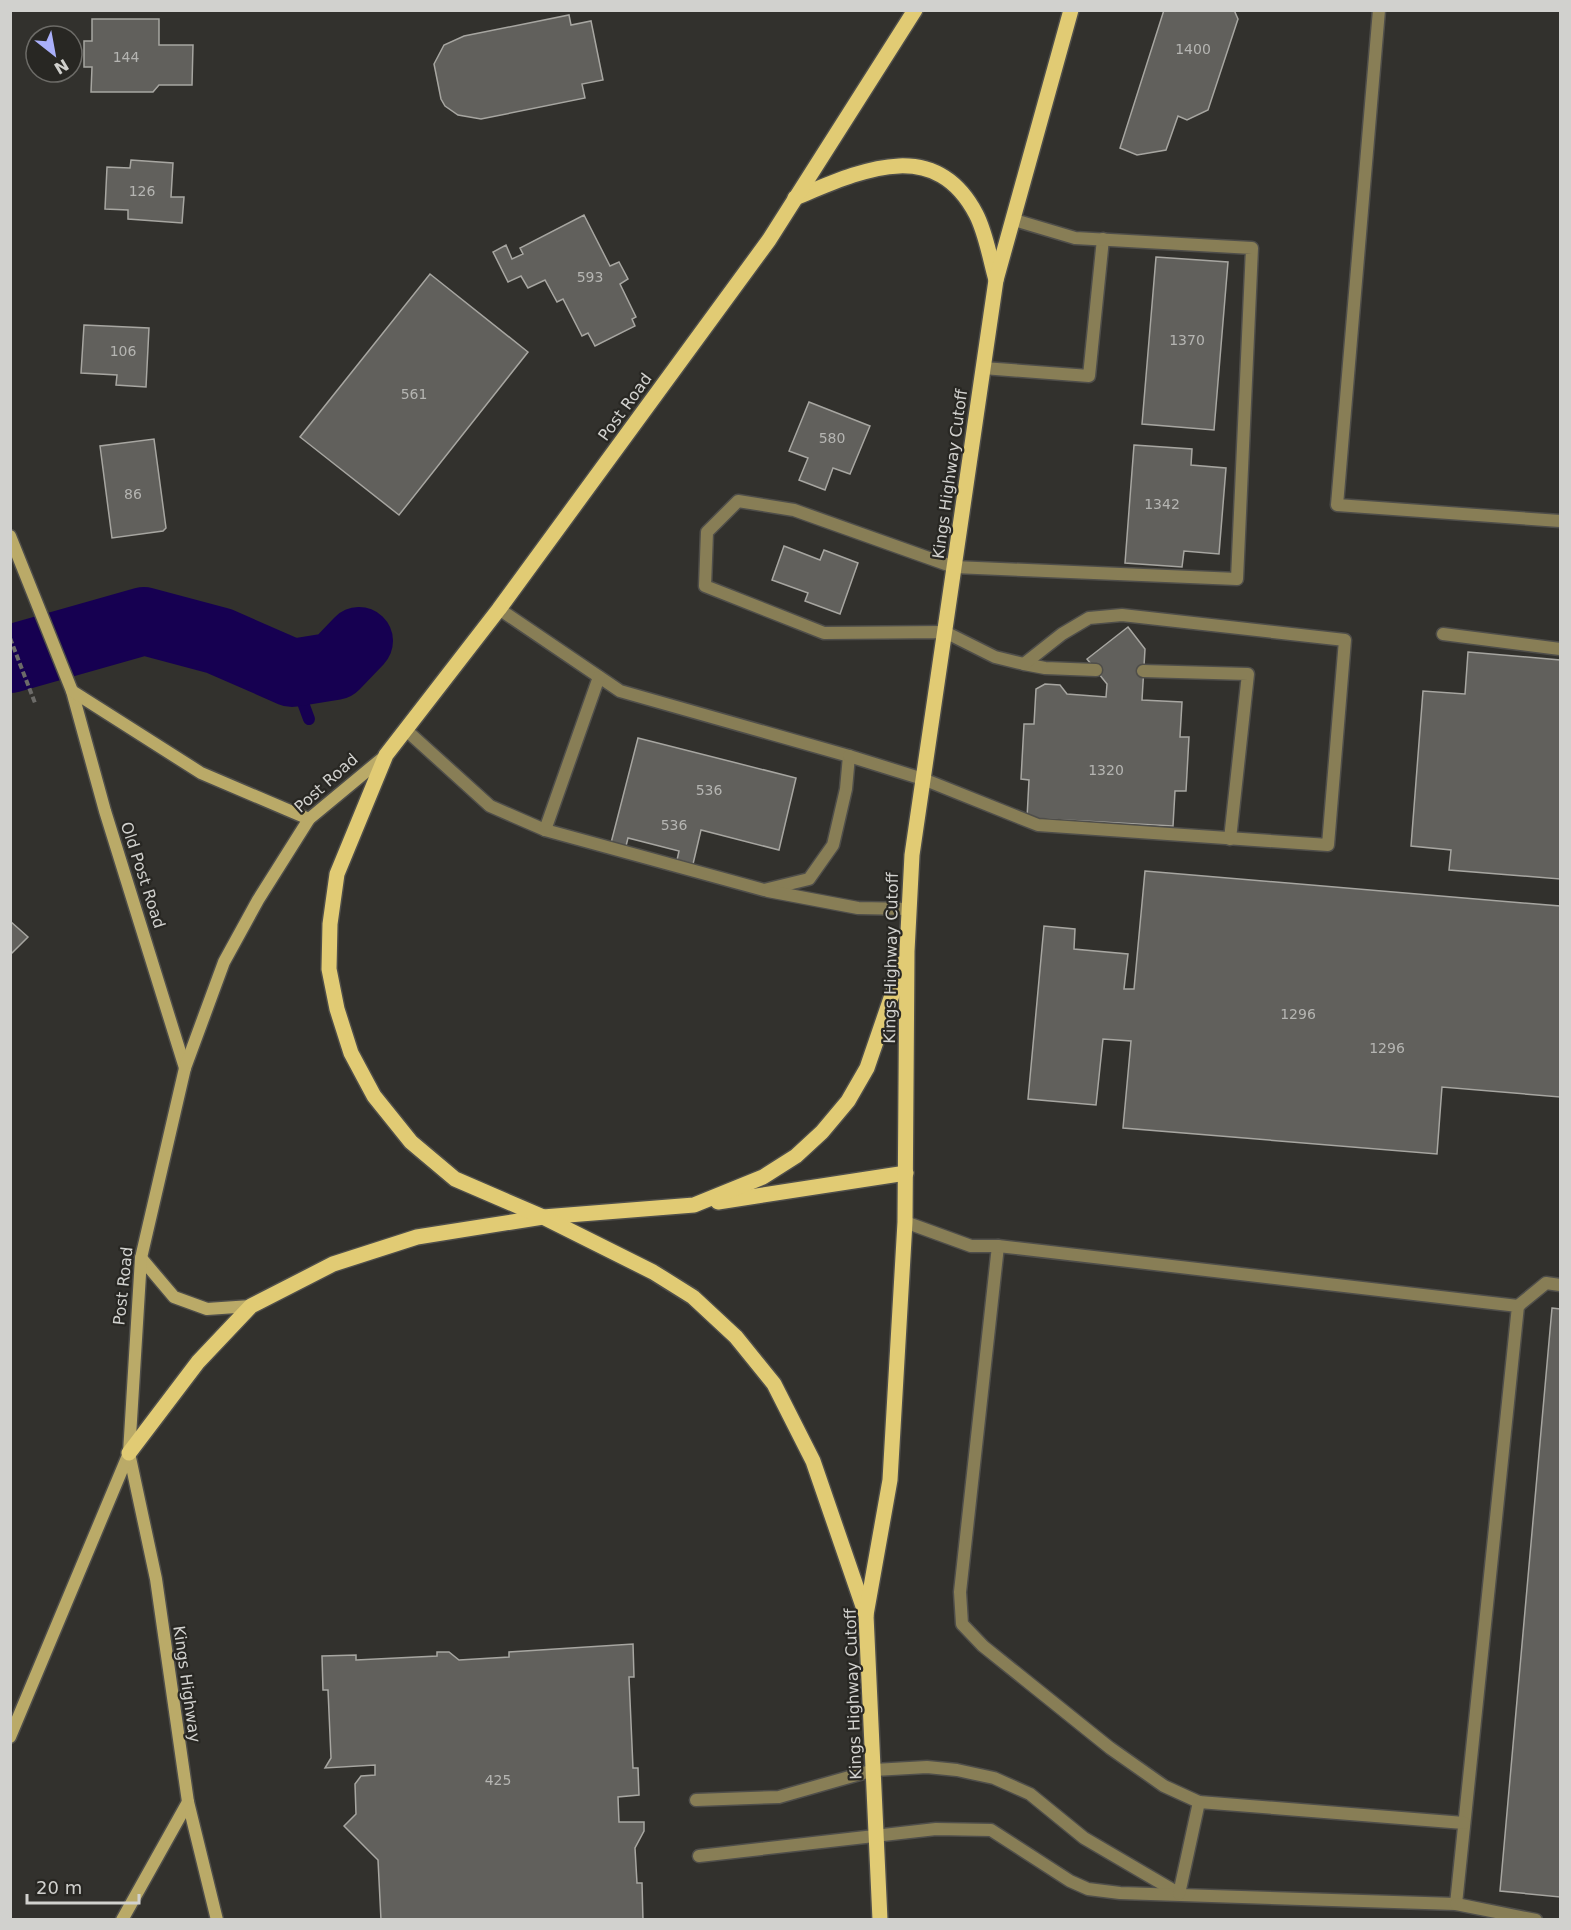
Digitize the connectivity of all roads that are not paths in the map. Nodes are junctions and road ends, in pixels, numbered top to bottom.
1 (915, 10) edge
2 (1071, 10) edge
3 (1379, 10) edge
4 (795, 198) junction
5 (1014, 220) junction
6 (1103, 239) junction
7 (996, 280) junction
8 (983, 368) junction
9 (1560, 521) edge
10 (10, 536) edge
11 (954, 567) junction
12 (499, 609) junction
13 (945, 632) junction
14 (1443, 634) dead end
15 (1560, 649) edge
16 (1024, 664) junction
17 (1096, 670) dead end
18 (1143, 671) dead end
19 (599, 677) junction
20 (72, 691) junction
21 (406, 730) junction
22 (386, 755) junction
23 (849, 756) junction
24 (923, 779) junction
25 (309, 819) junction
26 (545, 830) junction
27 (1230, 839) junction
28 (764, 890) junction
29 (909, 909) junction
30 (907, 951) junction
31 (185, 1068) junction
32 (906, 1173) junction
33 (694, 1206) junction
34 (543, 1217) junction
35 (905, 1222) junction
36 (998, 1246) junction
37 (141, 1258) junction
38 (1560, 1285) edge
39 (251, 1306) junction
40 (1518, 1306) junction
41 (129, 1453) junction
42 (866, 1615) junction
43 (10, 1737) edge
44 (874, 1770) junction
45 (696, 1800) dead end
46 (188, 1802) junction
47 (1200, 1802) junction
48 (1464, 1823) junction
49 (877, 1835) junction
50 (699, 1856) dead end
51 (1179, 1894) junction
52 (1456, 1904) junction
53 (122, 1920) edge
54 (217, 1920) edge
55 (880, 1920) edge
56 (1536, 1920) edge

1 - 4 main road, Post Road
2 - 5 main road, Kings Highway Cutoff
3 - 9 lane
4 - 7 main road
4 - 12 main road, Post Road
5 - 6 lane
5 - 7 main road, Kings Highway Cutoff
6 - 8 lane
6 - 11 lane
7 - 8 main road, Kings Highway Cutoff
8 - 11 main road, Kings Highway Cutoff
10 - 20 main road, Old Post Road
11 - 13 main road, Kings Highway Cutoff
11 - 13 lane
12 - 19 lane
12 - 21 main road, Post Road
13 - 16 lane
13 - 24 main road, Kings Highway Cutoff
14 - 15 lane
16 - 17 lane
16 - 27 lane
18 - 27 lane
19 - 23 lane
19 - 26 lane
20 - 25 main road
20 - 31 main road, Old Post Road
21 - 22 main road, Post Road
21 - 26 lane
22 - 25 main road, Post Road
22 - 34 main road
23 - 24 lane
23 - 28 lane
24 - 27 lane
24 - 29 main road, Kings Highway Cutoff
25 - 31 main road, Post Road
26 - 28 lane
28 - 29 lane
29 - 30 main road, Kings Highway Cutoff
30 - 32 main road, Kings Highway Cutoff
30 - 33 main road
31 - 37 main road, Post Road
32 - 33 main road
32 - 35 main road, Kings Highway Cutoff
33 - 34 main road
34 - 39 main road
34 - 42 main road
35 - 36 lane
35 - 42 main road, Kings Highway Cutoff
36 - 40 lane
36 - 47 lane
37 - 39 main road
37 - 41 main road, Post Road
38 - 40 lane
39 - 41 main road
40 - 48 lane
41 - 43 main road, Post Road
41 - 46 main road, Kings Highway
42 - 44 main road, Kings Highway Cutoff
44 - 45 lane
44 - 49 main road, Kings Highway Cutoff
44 - 51 lane
46 - 53 main road
46 - 54 main road, Kings Highway
47 - 48 lane
47 - 51 lane
48 - 52 lane
49 - 50 lane
49 - 51 lane
49 - 55 main road, Kings Highway Cutoff
51 - 52 lane
52 - 56 lane

